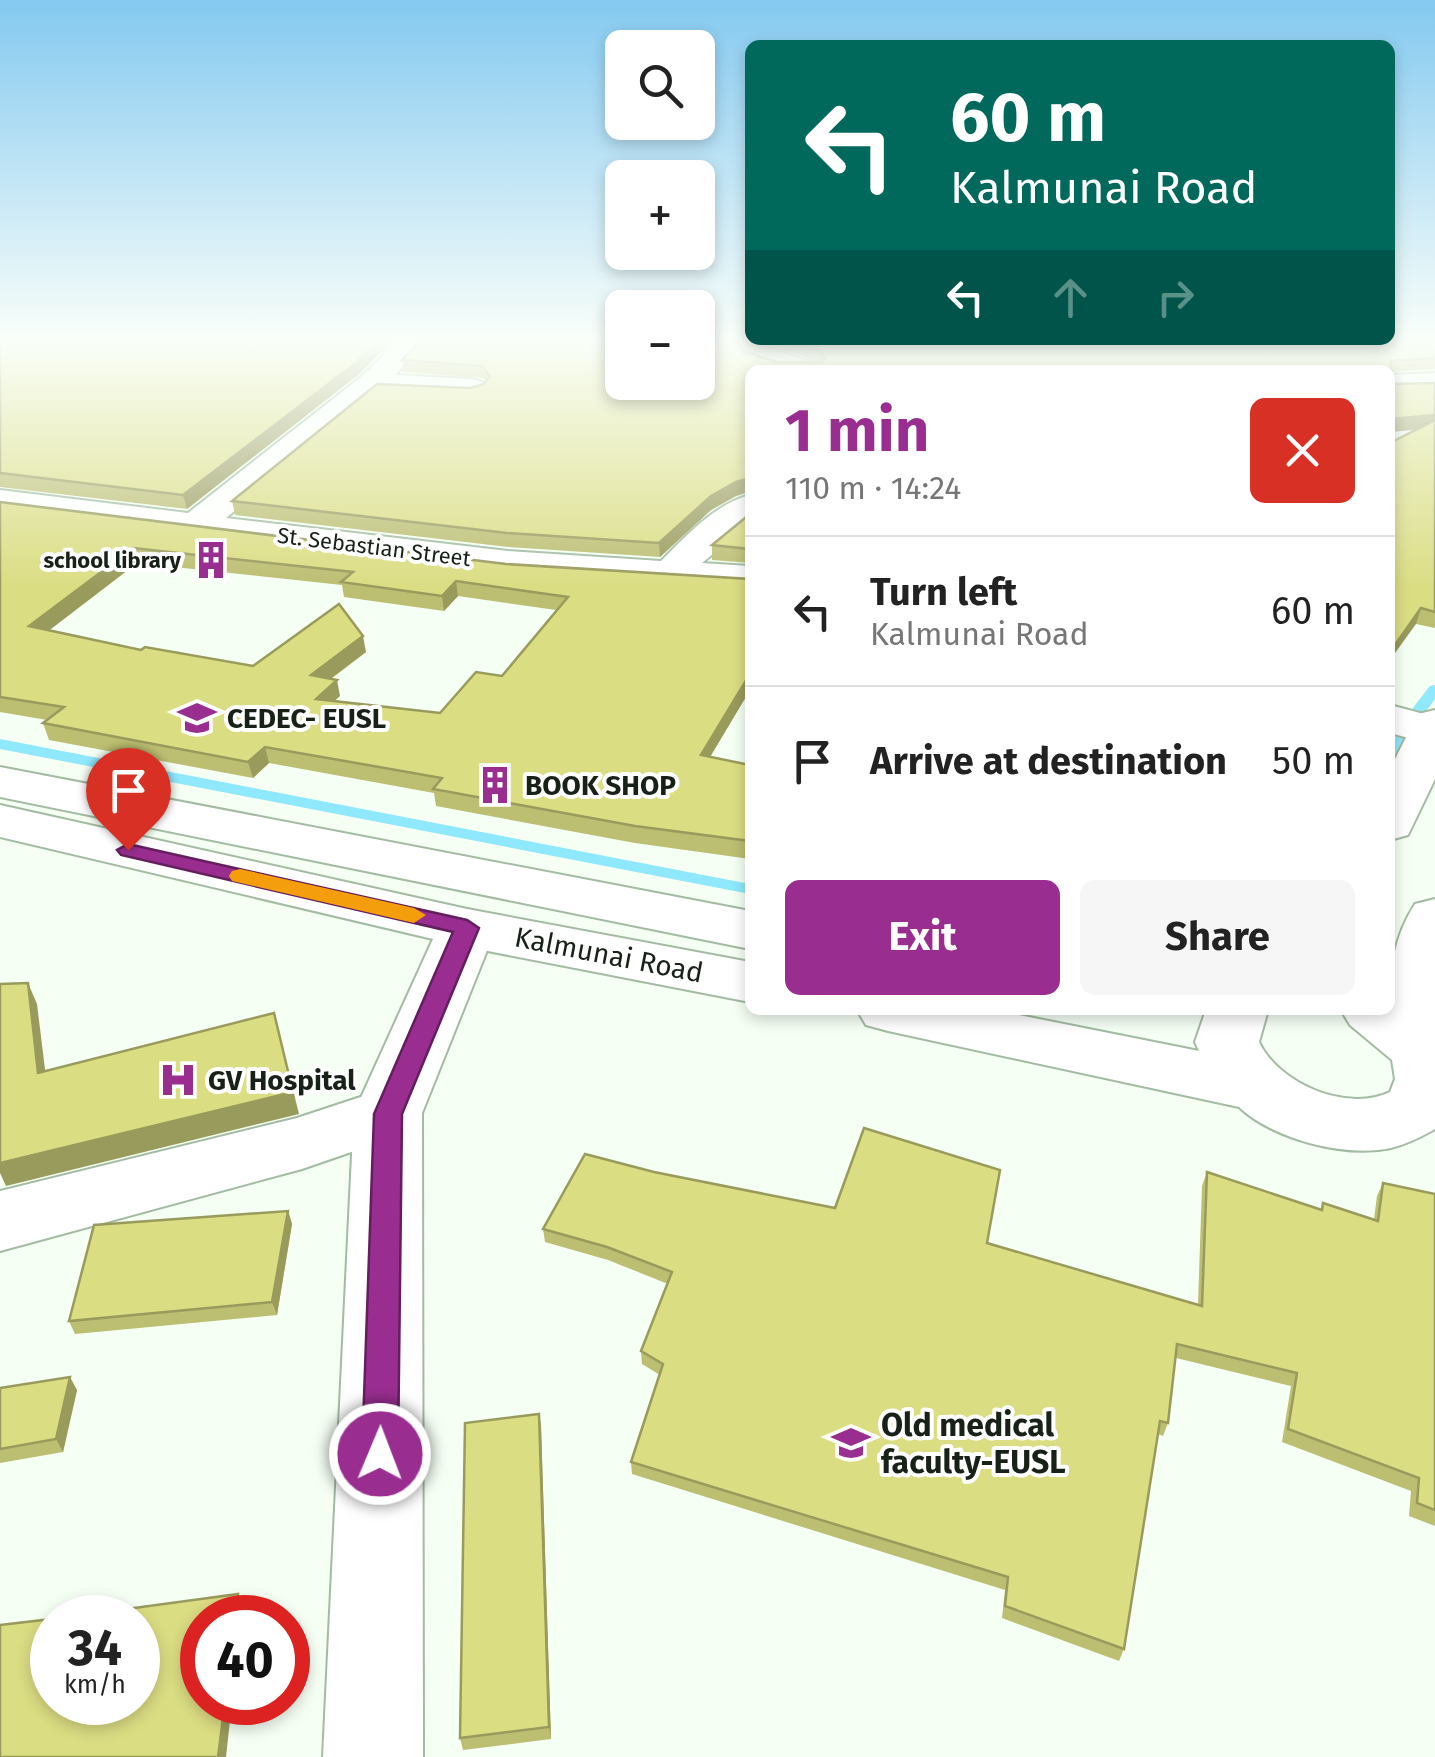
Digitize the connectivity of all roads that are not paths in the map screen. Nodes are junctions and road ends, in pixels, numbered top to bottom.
1 (322, 423) edge
2 (0, 501) edge
3 (745, 509) edge
4 (195, 525) junction
5 (669, 576) junction
6 (745, 578) edge
7 (1423, 726) edge
8 (0, 782) edge
9 (1395, 809) edge
10 (0, 821) edge
11 (1435, 917) edge
12 (467, 928) junction
13 (745, 929) edge
14 (745, 981) edge
15 (912, 1015) edge
16 (1233, 1015) edge
17 (1394, 1028) edge
18 (1256, 1087) junction
19 (388, 1114) junction
20 (0, 1221) edge
21 (373, 1757) edge

1 - 4 main road
2 - 4 main road, St. Sebastian Street
3 - 5 main road
4 - 5 main road, St. Sebastian Street
5 - 6 main road, St. Sebastian Street
7 - 9 main road
8 - 13 main road, Kalmunai Road
10 - 12 main road, Kalmunai Road
11 - 17 main road
12 - 14 main road, Kalmunai Road
12 - 19 main road
15 - 18 main road
16 - 18 main road
17 - 18 main road
19 - 20 main road
19 - 21 main road

